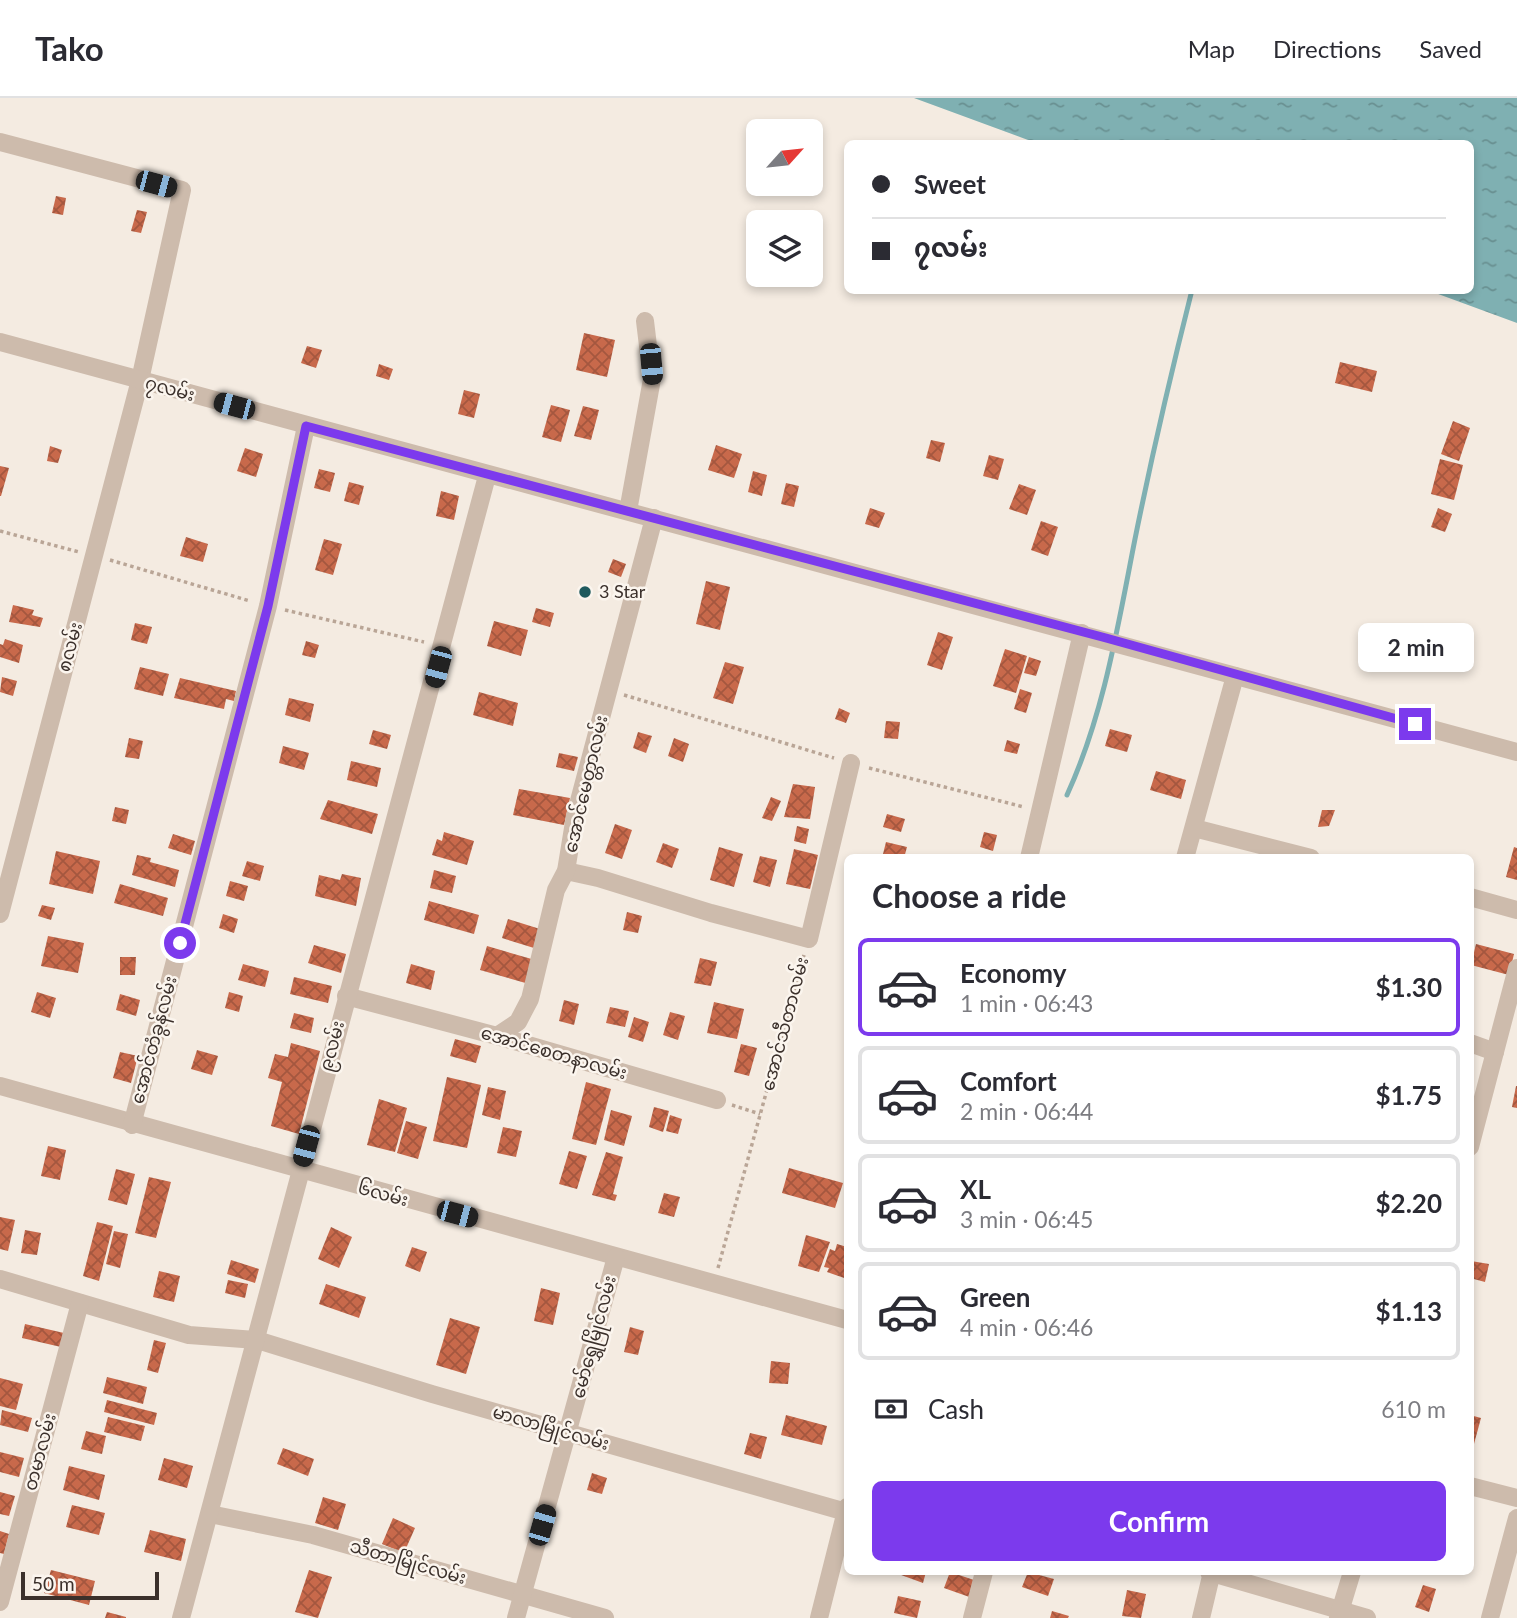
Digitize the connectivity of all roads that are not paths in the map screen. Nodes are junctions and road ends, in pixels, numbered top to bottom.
1 (0, 142) edge
2 (645, 321) dead end
3 (0, 342) edge
4 (140, 380) junction
5 (306, 426) junction
6 (487, 475) junction
7 (628, 511) junction
8 (654, 518) junction
9 (1082, 633) junction
10 (1235, 676) junction
11 (1517, 752) edge
12 (851, 763) road end
13 (1194, 828) junction
14 (1030, 854) edge
15 (1186, 854) edge
16 (1295, 854) edge
17 (566, 871) junction
18 (1474, 898) edge
19 (1517, 910) edge
20 (0, 914) edge
21 (1517, 968) edge
22 (346, 996) junction
23 (497, 1036) junction
24 (1474, 1044) edge
25 (1495, 1052) junction
26 (0, 1086) edge
27 (717, 1100) road end
28 (132, 1125) junction
29 (1474, 1132) edge
30 (299, 1171) junction
31 (616, 1257) junction
32 (0, 1279) edge
33 (80, 1303) junction
34 (844, 1319) edge
35 (257, 1340) junction
36 (569, 1433) junction
37 (1474, 1487) edge
38 (1517, 1498) edge
39 (844, 1508) edge
40 (210, 1514) junction
41 (844, 1517) edge
42 (1517, 1518) edge
43 (984, 1575) edge
44 (1209, 1575) edge
45 (1219, 1575) edge
46 (1351, 1575) edge
47 (522, 1594) junction
48 (0, 1602) edge
49 (1339, 1615) edge
50 (181, 1618) edge
51 (516, 1618) edge
52 (605, 1618) edge
53 (819, 1618) edge
54 (972, 1618) edge
55 (1201, 1618) edge
56 (1367, 1618) edge
57 (1490, 1618) edge

1 - 4 street, ၈လမ်း
2 - 7 street
3 - 4 street, ၇လမ်း
4 - 5 street, ၇လမ်း
4 - 20 street, ၈လမ်း
5 - 6 street, ၇လမ်း
5 - 28 street, အောင်တံခွန်လမ်း
6 - 7 street, ၇လမ်း
6 - 22 street, ၉လမ်း
7 - 8 street, ၇လမ်း
8 - 9 street, ၇လမ်း
8 - 17 street, အောင်မေတ္တာလမ်း
9 - 10 street, ၇လမ်း
9 - 14 street
10 - 11 street, ၇လမ်း
10 - 13 street
12 - 17 street, အောင်သီတာလမ်း
13 - 15 street
13 - 16 street
17 - 23 street, အောင်မေတ္တာလမ်း
18 - 19 street
21 - 25 street
22 - 23 street, အောင်စေတနာလမ်း
22 - 30 street, ၉လမ်း
23 - 27 street, အောင်စေတနာလမ်း
24 - 25 street
25 - 29 street
26 - 28 street, ၆လမ်း
28 - 30 street, ၆လမ်း
30 - 31 street, ၆လမ်း
30 - 35 street, ၉လမ်း
31 - 34 street, ၆လမ်း
31 - 36 street, မော်ရွှေမြိုင်လမ်း
32 - 33 street, မာလာမြိုင်လမ်း
33 - 35 street, မာလာမြိုင်လမ်း
33 - 48 street, တမာလမ်း
35 - 36 street, မာလာမြိုင်လမ်း
35 - 40 street, ၉လမ်း
36 - 39 street, မာလာမြိုင်လမ်း
36 - 47 street, မော်ရွှေမြိုင်လမ်း
37 - 38 street
40 - 47 street, သီတာမြိုင်လမ်း
40 - 50 street, ၉လမ်း
41 - 53 street
42 - 57 street
43 - 54 street
44 - 55 street
45 - 49 street
46 - 49 street
47 - 51 street, မော်ရွှေမြိုင်လမ်း
47 - 52 street, သီတာမြိုင်လမ်း
49 - 56 street

